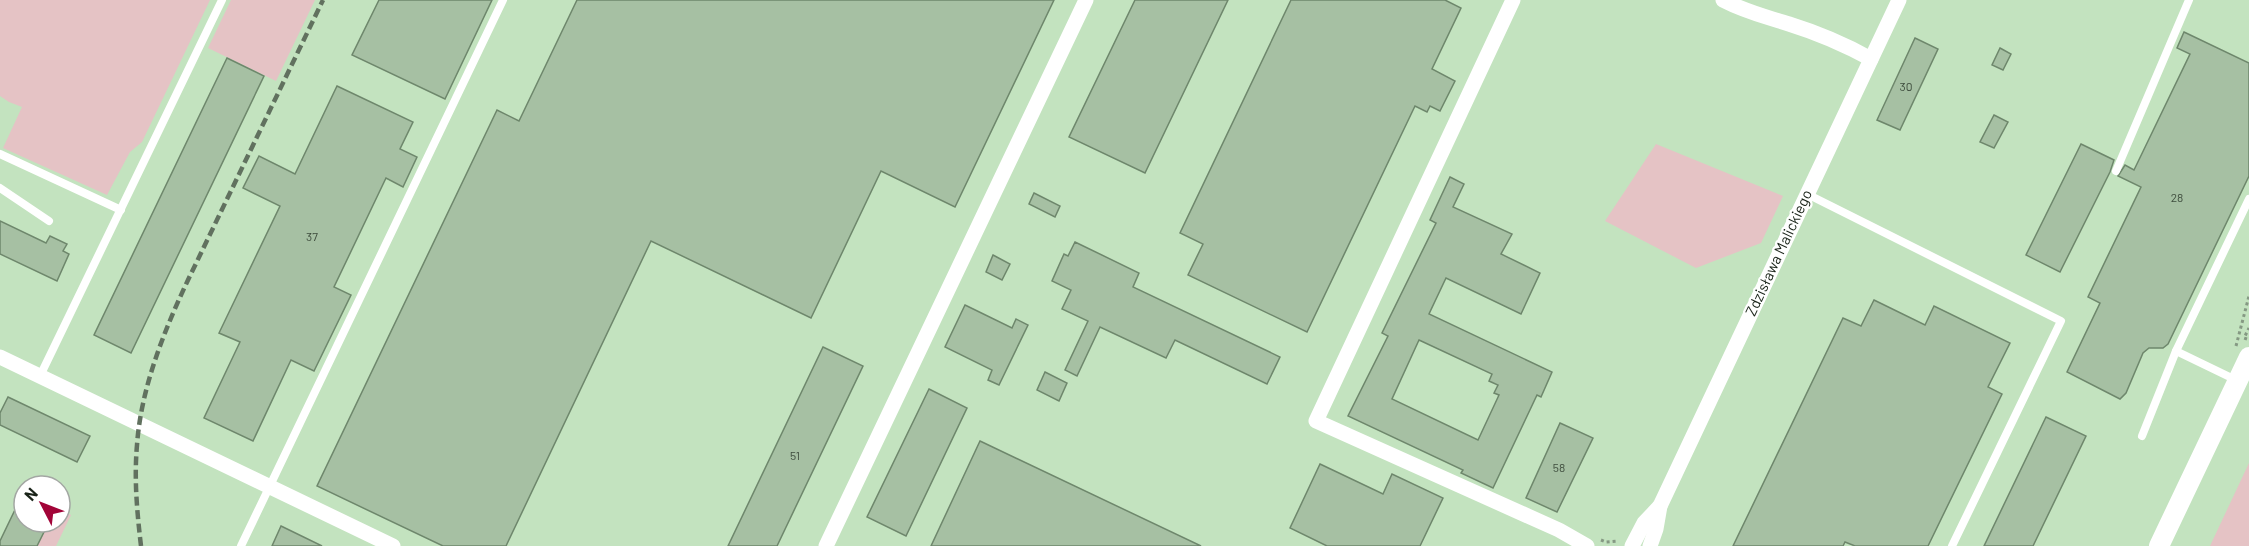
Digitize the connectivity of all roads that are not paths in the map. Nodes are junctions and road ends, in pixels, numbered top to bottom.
1 (222, 0) edge
2 (502, 0) edge
3 (1086, 0) edge
4 (1513, 0) edge
5 (1723, 0) edge
6 (1899, 0) edge
7 (2189, 0) edge
8 (1871, 59) junction
9 (0, 154) edge
10 (2116, 171) dead end
11 (0, 188) edge
12 (1807, 194) junction
13 (2249, 199) edge
14 (121, 210) junction
15 (49, 221) dead end
16 (2176, 351) junction
17 (0, 357) edge
18 (2249, 357) edge
19 (40, 376) junction
20 (2238, 381) junction
21 (2142, 436) dead end
22 (271, 487) junction
23 (1660, 506) junction
24 (241, 546) edge
25 (393, 546) edge
26 (826, 546) edge
27 (1587, 546) edge
28 (1632, 546) edge
29 (1650, 546) edge
30 (1952, 546) edge
31 (2159, 546) edge

1 - 14 lane
2 - 22 lane
3 - 26 street
4 - 27 street
5 - 8 street
6 - 8 street, Zdzisława Malickiego
7 - 10 lane
8 - 12 street, Zdzisława Malickiego
9 - 14 lane
11 - 15 lane
12 - 23 street, Zdzisława Malickiego
12 - 30 lane
13 - 16 lane
14 - 19 lane
16 - 20 lane
16 - 21 lane
17 - 19 street
18 - 20 street
19 - 22 street
20 - 31 street
22 - 24 lane
22 - 25 street
23 - 28 street, Zdzisława Malickiego
23 - 29 street, Zdzisława Malickiego

